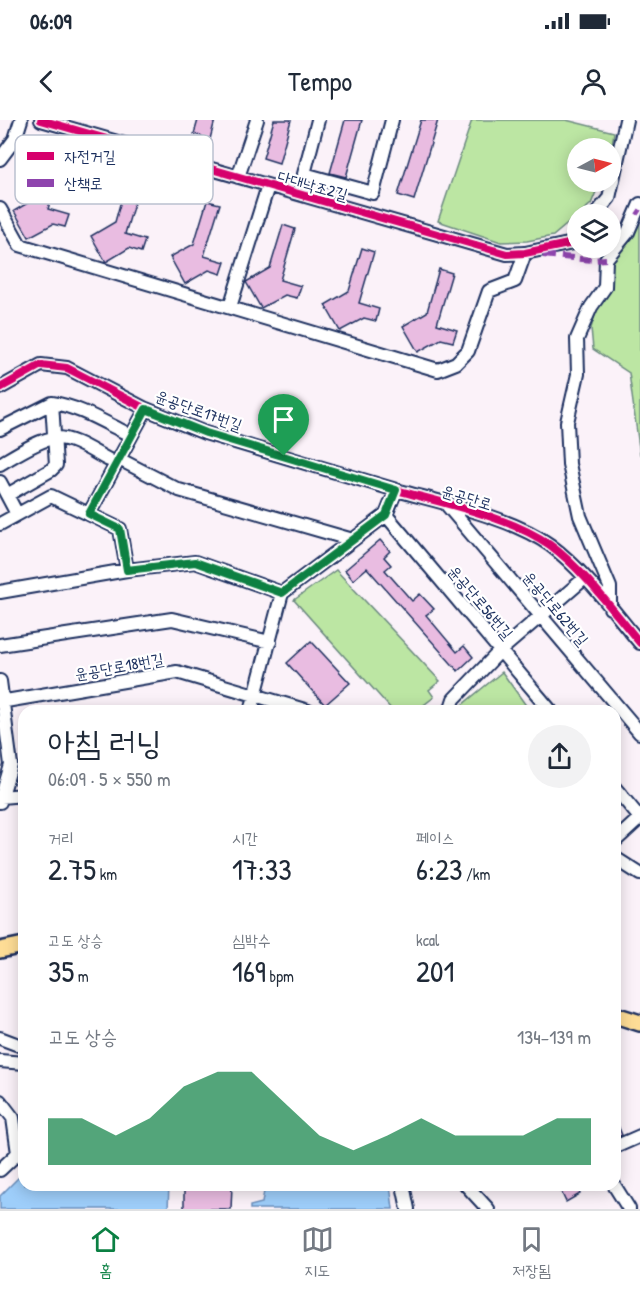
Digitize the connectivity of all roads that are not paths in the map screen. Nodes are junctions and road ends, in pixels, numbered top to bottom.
1 (21, 120) edge
2 (41, 120) edge
3 (257, 120) edge
4 (318, 120) edge
5 (392, 120) edge
6 (626, 120) edge
7 (16, 135) edge
8 (93, 135) edge
9 (15, 139) edge
10 (0, 159) edge
11 (213, 170) edge
12 (238, 177) junction
13 (268, 186) junction
14 (604, 204) edge
15 (640, 204) edge
16 (0, 209) edge
17 (567, 244) edge
18 (525, 253) junction
19 (230, 307) junction
20 (0, 388) edge
21 (52, 403) junction
22 (146, 409) junction
23 (0, 429) edge
24 (124, 432) dead end
25 (55, 438) junction
26 (114, 460) junction
27 (0, 464) edge
28 (0, 483) edge
29 (396, 490) junction
30 (7, 495) junction
31 (446, 504) junction
32 (17, 514) junction
33 (89, 514) junction
34 (386, 515) junction
35 (0, 524) edge
36 (353, 540) junction
37 (127, 570) junction
38 (585, 578) junction
39 (0, 592) edge
40 (282, 593) junction
41 (610, 608) junction
42 (542, 615) junction
43 (270, 642) junction
44 (640, 644) edge
45 (0, 645) edge
46 (501, 650) junction
47 (0, 681) edge
48 (256, 696) junction
49 (2, 703) edge
50 (253, 705) edge
51 (287, 705) edge
52 (452, 705) edge
53 (546, 705) edge
54 (617, 705) edge
55 (621, 710) edge
56 (640, 733) edge
57 (18, 764) edge
58 (11, 765) junction
59 (4, 778) edge
60 (621, 795) edge
61 (18, 796) edge
62 (1, 800) edge
63 (640, 818) edge
64 (621, 835) edge
65 (621, 862) edge
66 (640, 874) edge
67 (18, 946) edge
68 (0, 950) edge
69 (621, 1017) edge
70 (640, 1023) edge
71 (0, 1038) edge
72 (18, 1045) edge
73 (0, 1061) edge
74 (18, 1062) edge
75 (0, 1101) edge
76 (640, 1136) edge
77 (18, 1140) edge
78 (621, 1144) edge
79 (18, 1155) edge
80 (0, 1170) edge
81 (404, 1191) edge
82 (472, 1191) edge
83 (618, 1191) edge
84 (408, 1209) edge
85 (488, 1209) edge
86 (628, 1209) edge

1 - 7 street
2 - 8 street, 다대낙조2길
3 - 12 street
4 - 5 street
6 - 14 street
9 - 10 street
11 - 12 street, 다대낙조2길
12 - 13 street, 다대낙조2길
13 - 18 street, 다대낙조2길
13 - 19 street
15 - 41 street
16 - 19 street
17 - 18 street, 다대낙조2길
18 - 19 street
20 - 22 street, 윤공단로17번길
21 - 23 street
21 - 24 street
21 - 25 street
22 - 26 street
22 - 29 street, 윤공단로17번길
25 - 26 street
25 - 27 street
25 - 30 street
26 - 33 street
26 - 36 street
28 - 30 street
29 - 31 street, 윤공단로
29 - 34 street
30 - 32 street
31 - 38 street, 윤공단로
31 - 42 street, 윤공단로62번길
32 - 33 street
32 - 35 street
33 - 37 street
34 - 36 street
34 - 46 street, 윤공단로56번길
36 - 40 street
37 - 39 street
37 - 40 street
38 - 41 street, 윤공단로
38 - 42 street
40 - 43 street
41 - 44 street, 윤공단로
42 - 46 street
42 - 54 street, 윤공단로62번길
43 - 45 street
43 - 48 street
46 - 52 street
46 - 53 street, 윤공단로56번길
47 - 49 street
48 - 49 street, 윤공단로18번길
48 - 50 street
48 - 51 street, 윤공단로18번길
49 - 58 street
55 - 56 street, 윤공단로62번길
57 - 58 street
58 - 59 street
59 - 62 street
60 - 63 street
61 - 62 street
63 - 64 street
65 - 66 street
67 - 68 main road
69 - 70 main road
71 - 72 street
73 - 74 street
75 - 77 street
76 - 78 street
79 - 80 street
81 - 84 street
82 - 85 street
83 - 86 street

